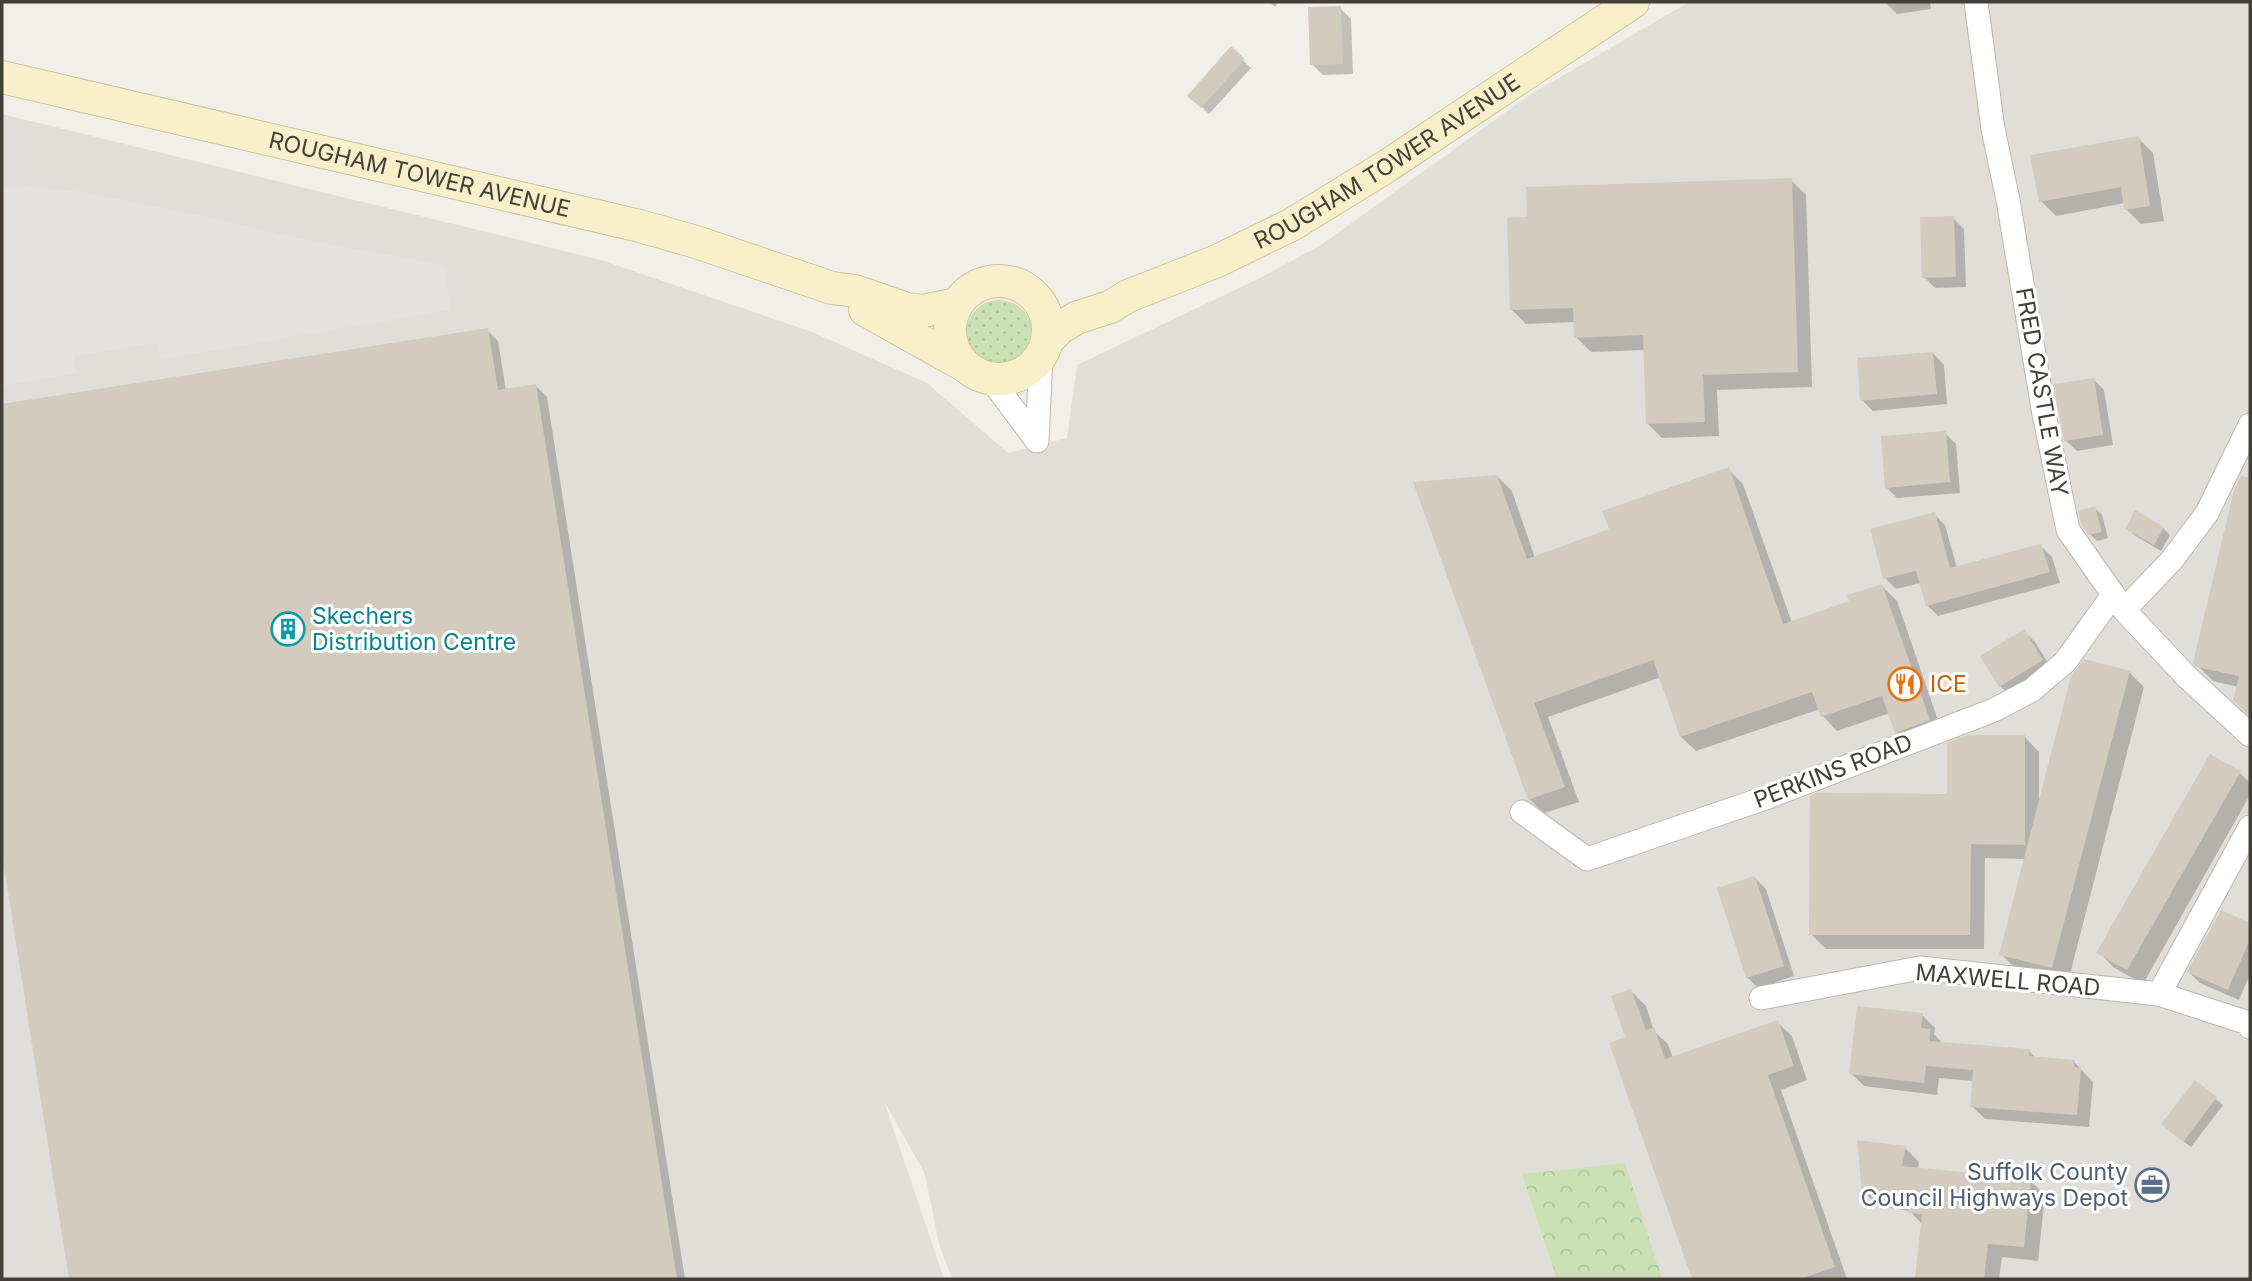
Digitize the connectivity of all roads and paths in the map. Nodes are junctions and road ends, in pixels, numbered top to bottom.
1 (1633, 2) edge
2 (1976, 2) edge
3 (2, 77) edge
4 (832, 288) junction
5 (1030, 291) junction
6 (1128, 296) junction
7 (957, 304) junction
8 (1044, 349) junction
9 (979, 373) junction
10 (2250, 425) edge
11 (2119, 603) junction
12 (2250, 735) edge
13 (1522, 812) dead end
14 (2250, 827) edge
15 (2159, 994) junction
16 (1761, 998) dead end
17 (2250, 1027) edge

1 - 6 street, ROUGHAM TOWER AVENUE
2 - 11 street, FRED CASTLE WAY
3 - 4 street, ROUGHAM TOWER AVENUE
4 - 7 street, ROUGHAM TOWER AVENUE
4 - 9 street, ROUGHAM TOWER AVENUE
5 - 6 street, ROUGHAM TOWER AVENUE
5 - 7 street
5 - 8 street
6 - 8 street, ROUGHAM TOWER AVENUE
7 - 9 street
8 - 9 street
8 - 9 street
10 - 11 street
11 - 12 street, FRED CASTLE WAY
11 - 13 street, PERKINS ROAD
14 - 15 street
15 - 16 street, MAXWELL ROAD
15 - 17 street, MAXWELL ROAD

